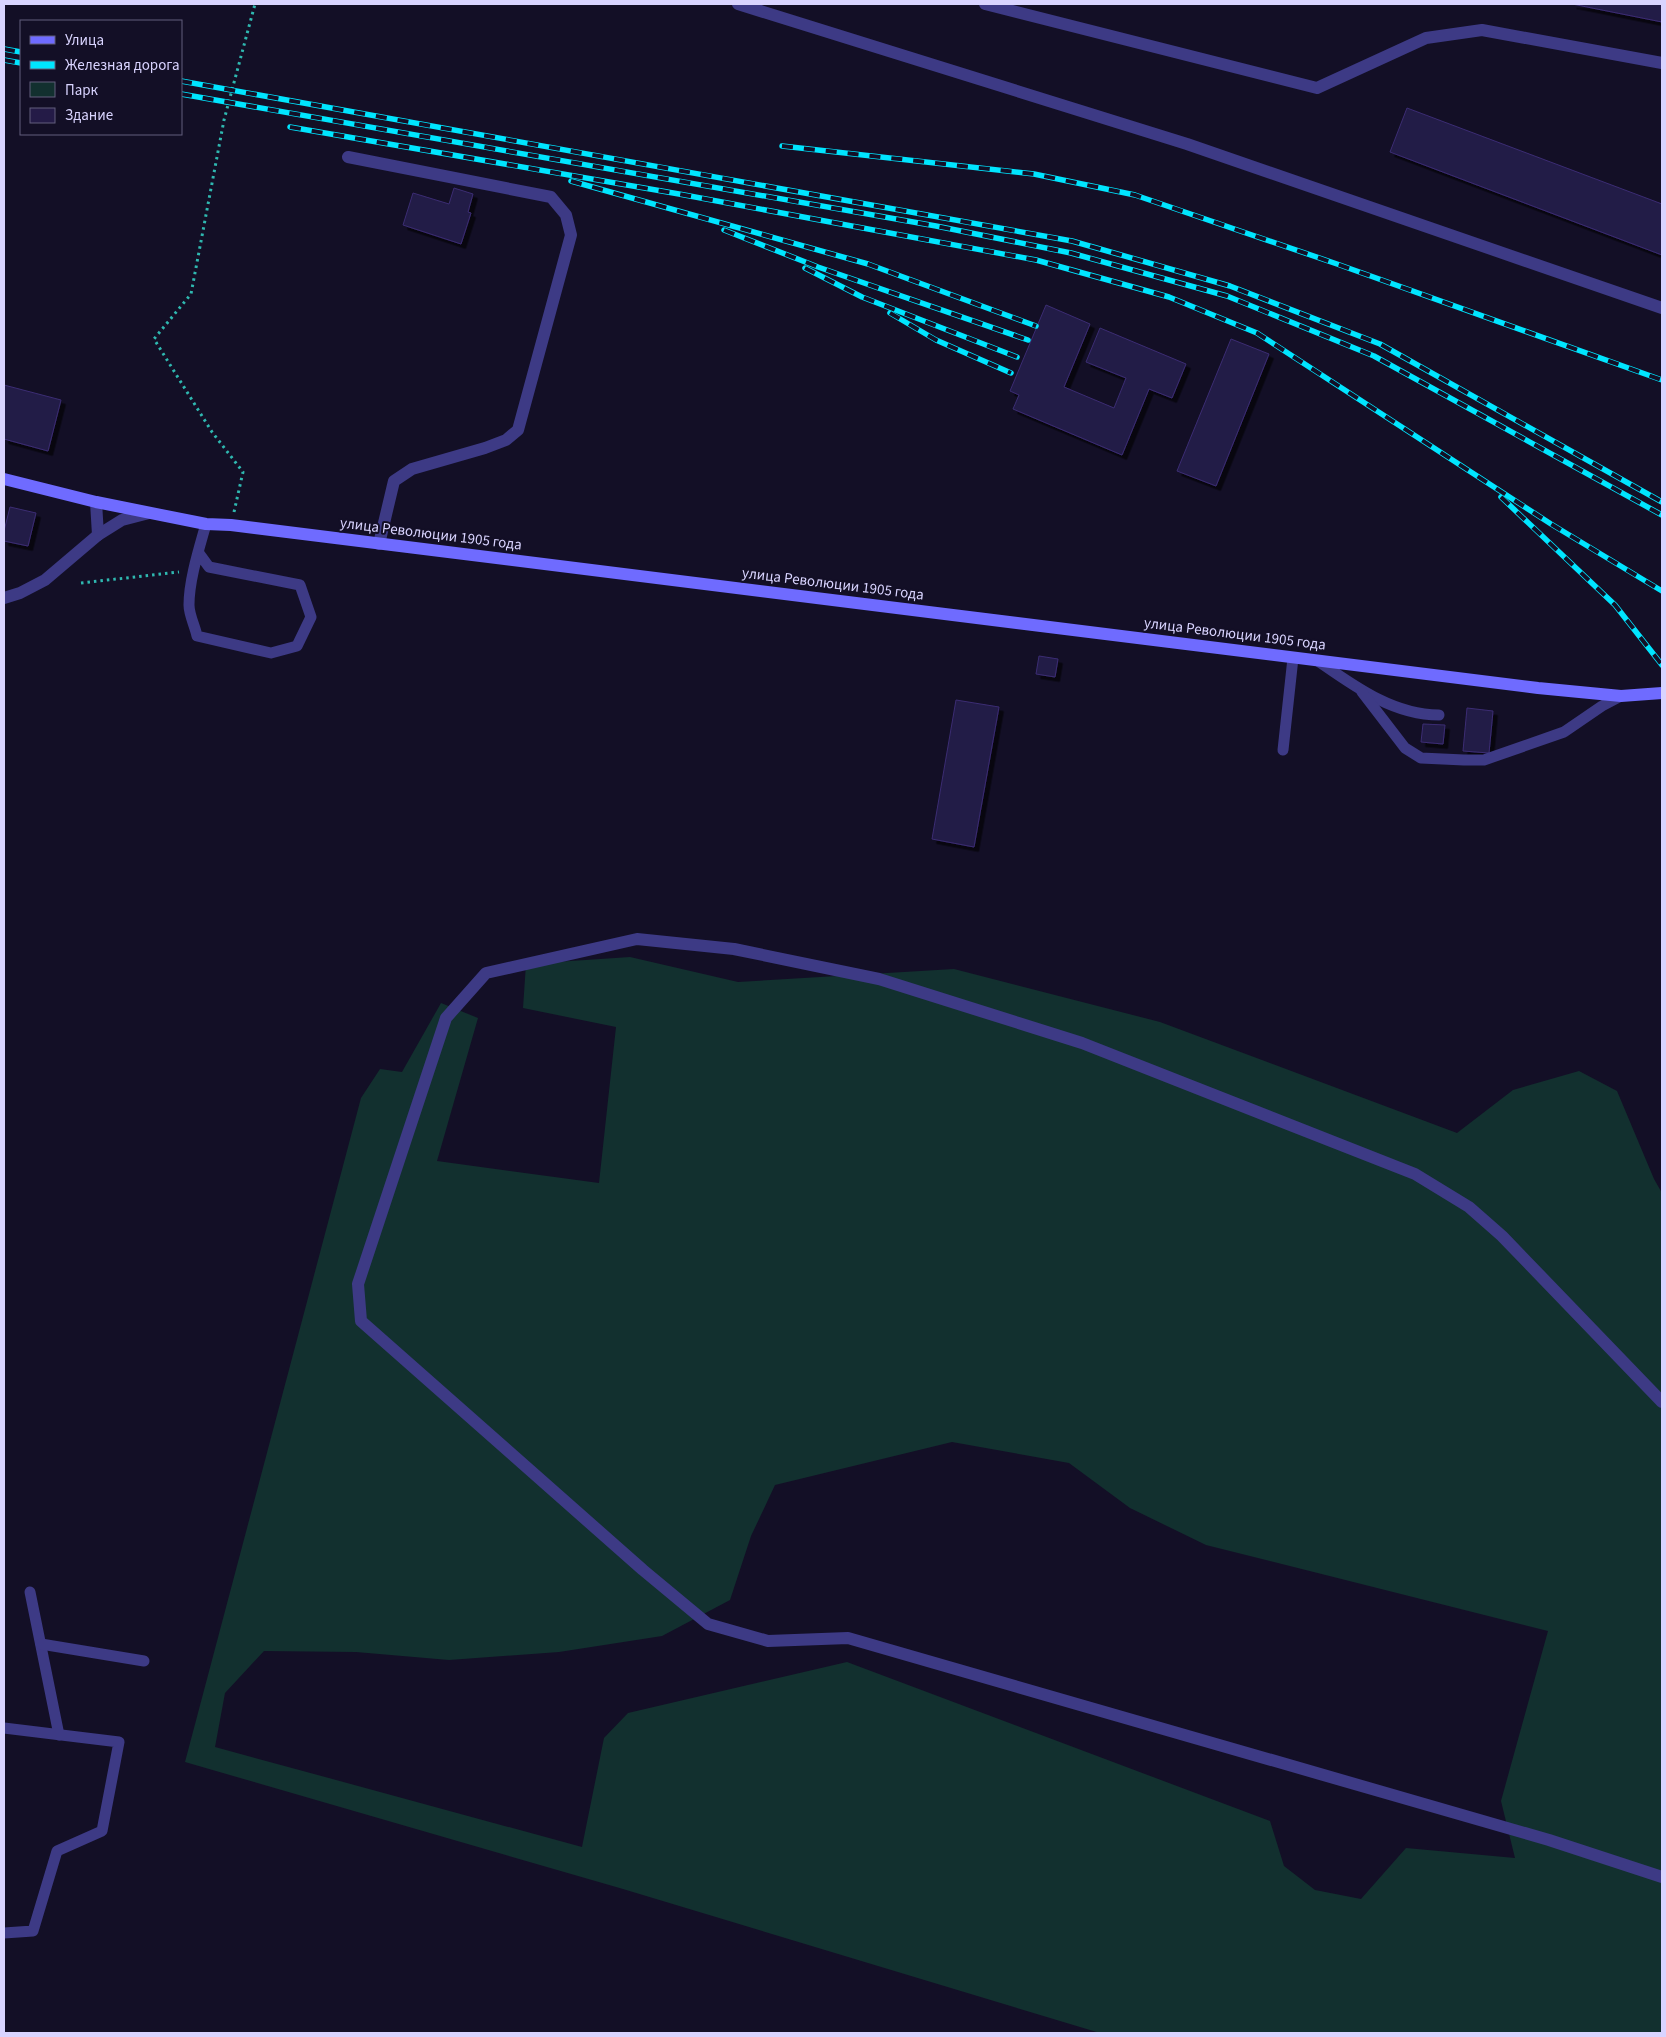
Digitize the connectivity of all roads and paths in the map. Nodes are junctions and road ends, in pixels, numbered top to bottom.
1 (255, 4) edge
2 (738, 4) edge
3 (985, 4) edge
4 (1662, 63) edge
5 (348, 157) dead end
6 (1662, 308) edge
7 (4, 480) edge
8 (96, 502) junction
9 (149, 513) junction
10 (206, 524) junction
11 (231, 526) junction
12 (98, 535) junction
13 (379, 544) junction
14 (198, 552) junction
15 (195, 571) junction
16 (80, 583) dead end
17 (4, 598) edge
18 (1293, 658) junction
19 (1318, 661) junction
20 (1362, 692) junction
21 (1662, 693) edge
22 (1621, 696) junction
23 (1439, 715) dead end
24 (1283, 750) dead end
25 (1662, 1402) edge
26 (30, 1592) dead end
27 (41, 1644) junction
28 (144, 1661) dead end
29 (4, 1728) edge
30 (59, 1735) junction
31 (1662, 1877) edge
32 (4, 1933) edge

1 - 11 path
2 - 6 street
3 - 4 street
5 - 13 street
7 - 8 main road, улица Революции 1905 года
8 - 9 main road, улица Революции 1905 года
8 - 12 street
9 - 10 main road, улица Революции 1905 года
9 - 12 street
10 - 11 main road, улица Революции 1905 года
10 - 14 lane
11 - 13 main road, улица Революции 1905 года
12 - 17 street
13 - 18 main road, улица Революции 1905 года
14 - 15 lane
14 - 15 lane
15 - 16 path
18 - 19 main road, улица Революции 1905 года
18 - 24 lane
19 - 20 lane
19 - 22 main road, улица Революции 1905 года
20 - 22 lane
20 - 23 lane
21 - 22 main road, улица Революции 1905 года
25 - 31 street
26 - 27 lane
27 - 28 lane
27 - 30 lane
29 - 30 lane
30 - 32 lane

